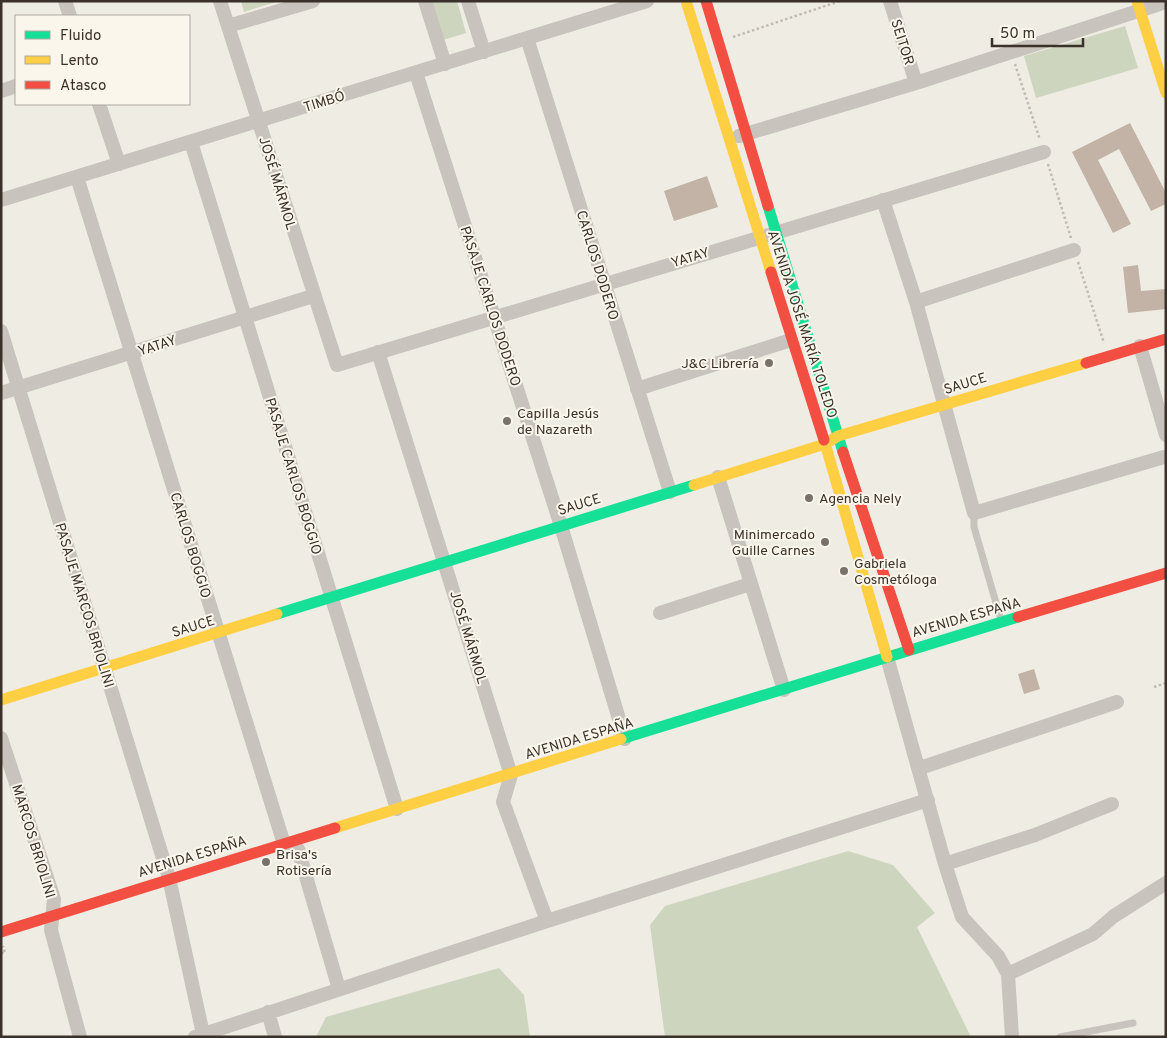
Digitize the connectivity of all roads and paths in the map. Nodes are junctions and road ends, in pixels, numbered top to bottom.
1 (65, 1) edge
2 (220, 1) edge
3 (313, 1) edge
4 (425, 1) edge
5 (468, 1) edge
6 (647, 1) edge
7 (686, 1) edge
8 (706, 1) edge
9 (840, 1) edge
10 (892, 2) edge
11 (1166, 2) edge
12 (1139, 6) edge
13 (70, 15) edge
14 (228, 26) junction
15 (527, 38) junction
16 (720, 42) junction
17 (484, 52) junction
18 (1011, 52) junction
19 (445, 64) junction
20 (416, 74) junction
21 (916, 83) junction
22 (15, 86) edge
23 (1, 91) edge
24 (1166, 93) edge
25 (99, 105) edge
26 (258, 121) junction
27 (748, 134) junction
28 (729, 139) junction
29 (191, 142) junction
30 (1044, 152) junction
31 (119, 164) junction
32 (77, 177) junction
33 (1, 200) edge
34 (883, 200) junction
35 (777, 231) junction
36 (759, 237) junction
37 (1074, 250) junction
38 (604, 283) junction
39 (313, 296) junction
40 (916, 302) junction
41 (246, 316) junction
42 (493, 317) junction
43 (1, 331) edge
44 (1166, 339) edge
45 (791, 340) junction
46 (1140, 346) junction
47 (378, 352) junction
48 (132, 353) junction
49 (1108, 356) junction
50 (337, 365) joint
51 (19, 387) junction
52 (637, 389) junction
53 (1, 393) edge
54 (945, 405) junction
55 (1166, 435) edge
56 (838, 436) junction
57 (825, 444) junction
58 (1165, 456) edge
59 (718, 477) junction
60 (670, 492) junction
61 (974, 513) junction
62 (562, 526) junction
63 (446, 562) junction
64 (1166, 573) edge
65 (750, 584) junction
66 (331, 597) junction
67 (660, 613) dead end
68 (1002, 622) junction
69 (218, 634) junction
70 (909, 650) junction
71 (887, 657) junction
72 (105, 669) junction
73 (1166, 683) edge
74 (1154, 686) dead end
75 (784, 690) junction
76 (1, 700) edge
77 (1117, 702) dead end
78 (1, 738) edge
79 (625, 739) junction
80 (920, 768) junction
81 (511, 775) junction
82 (928, 800) junction
83 (1112, 804) dead end
84 (397, 810) junction
85 (284, 844) junction
86 (945, 864) junction
87 (169, 878) junction
88 (1166, 883) edge
89 (53, 917) junction
90 (546, 921) junction
91 (1, 932) edge
92 (1008, 974) junction
93 (339, 990) junction
94 (268, 1012) junction
95 (1133, 1023) dead end
96 (199, 1036) edge
97 (80, 1037) edge
98 (275, 1037) edge
99 (1012, 1037) edge
100 (1060, 1037) edge

1 - 13 street
2 - 14 street, JOSÉ MÁRMOL
3 - 14 street
4 - 19 street
5 - 17 street
6 - 15 street, TIMBÓ
7 - 28 main road, AVENIDA JOSÉ MARÍA TOLEDO
8 - 16 main road, AVENIDA JOSÉ MARÍA TOLEDO
9 - 16 path
10 - 21 street, SEITOR
11 - 12 street
12 - 18 street
12 - 24 main road
14 - 26 street, JOSÉ MÁRMOL
15 - 17 street, TIMBÓ
15 - 38 street, CARLOS DODERO
16 - 27 main road, AVENIDA JOSÉ MARÍA TOLEDO
17 - 19 street, TIMBÓ
18 - 21 street
18 - 30 path
19 - 20 street, TIMBÓ
20 - 26 street, TIMBÓ
20 - 42 street, PASAJE CARLOS DODERO
21 - 27 street
22 - 23 street
25 - 31 street
26 - 29 street, TIMBÓ
26 - 39 street, JOSÉ MÁRMOL
27 - 28 street
27 - 35 main road, AVENIDA JOSÉ MARÍA TOLEDO
28 - 36 main road, AVENIDA JOSÉ MARÍA TOLEDO
29 - 31 street, TIMBÓ
29 - 41 street, PASAJE CARLOS BOGGIO
30 - 34 street, YATAY
30 - 37 path
31 - 32 street, TIMBÓ
32 - 33 street, TIMBÓ
32 - 48 street, CARLOS BOGGIO
34 - 35 street, YATAY
34 - 40 street
35 - 36 street, YATAY
35 - 56 main road, AVENIDA JOSÉ MARÍA TOLEDO
36 - 38 street, YATAY
36 - 45 main road, AVENIDA JOSÉ MARÍA TOLEDO
37 - 40 street
37 - 49 path
38 - 42 street, YATAY
38 - 52 street, CARLOS DODERO
39 - 41 street, YATAY
39 - 50 street, JOSÉ MÁRMOL
40 - 54 street
41 - 48 street, YATAY
41 - 66 street, PASAJE CARLOS BOGGIO
42 - 47 street, YATAY
42 - 62 street, PASAJE CARLOS DODERO
43 - 51 street, PASAJE MARCOS BRIOLINI
44 - 46 main road, SAUCE
45 - 52 street
45 - 57 main road, AVENIDA JOSÉ MARÍA TOLEDO
46 - 49 main road, SAUCE
46 - 55 street
47 - 50 street, YATAY
47 - 63 street, JOSÉ MÁRMOL
48 - 51 street, YATAY
48 - 69 street, CARLOS BOGGIO
49 - 54 main road, SAUCE
51 - 53 street, YATAY
51 - 72 street, PASAJE MARCOS BRIOLINI
52 - 60 street, CARLOS DODERO
54 - 56 main road, SAUCE
54 - 61 street
56 - 57 main road, SAUCE
56 - 70 main road, AVENIDA JOSÉ MARÍA TOLEDO
57 - 59 main road, SAUCE
57 - 71 main road, AVENIDA JOSÉ MARÍA TOLEDO
58 - 61 street
59 - 60 main road, SAUCE
59 - 65 street
60 - 62 main road, SAUCE
61 - 68 lane
62 - 63 main road, SAUCE
62 - 79 street, PASAJE CARLOS DODERO
63 - 66 main road, SAUCE
63 - 81 street, JOSÉ MÁRMOL
64 - 68 main road, AVENIDA ESPAÑA
65 - 67 street
65 - 75 street
66 - 69 main road, SAUCE
66 - 84 street, PASAJE CARLOS BOGGIO
68 - 70 main road, AVENIDA ESPAÑA
69 - 72 main road, SAUCE
69 - 85 street, CARLOS BOGGIO
70 - 71 main road, AVENIDA ESPAÑA
71 - 75 main road, AVENIDA ESPAÑA
71 - 80 street
72 - 76 main road, SAUCE
72 - 87 street, PASAJE MARCOS BRIOLINI
73 - 74 path
75 - 79 main road, AVENIDA ESPAÑA
77 - 80 street
78 - 89 street, MARCOS BRIOLINI
79 - 81 main road, AVENIDA ESPAÑA
80 - 82 street
81 - 84 main road, AVENIDA ESPAÑA
81 - 90 street
82 - 86 street
82 - 90 street
83 - 86 street
84 - 85 main road, AVENIDA ESPAÑA
85 - 87 main road, AVENIDA ESPAÑA
85 - 93 street
86 - 92 street
87 - 89 main road, AVENIDA ESPAÑA
87 - 96 street, PASAJE MARCOS BRIOLINI
88 - 92 street
89 - 91 main road, AVENIDA ESPAÑA
89 - 97 street, MARCOS BRIOLINI
90 - 93 street
92 - 99 street
93 - 94 street
94 - 96 street
94 - 98 street
95 - 100 lane

